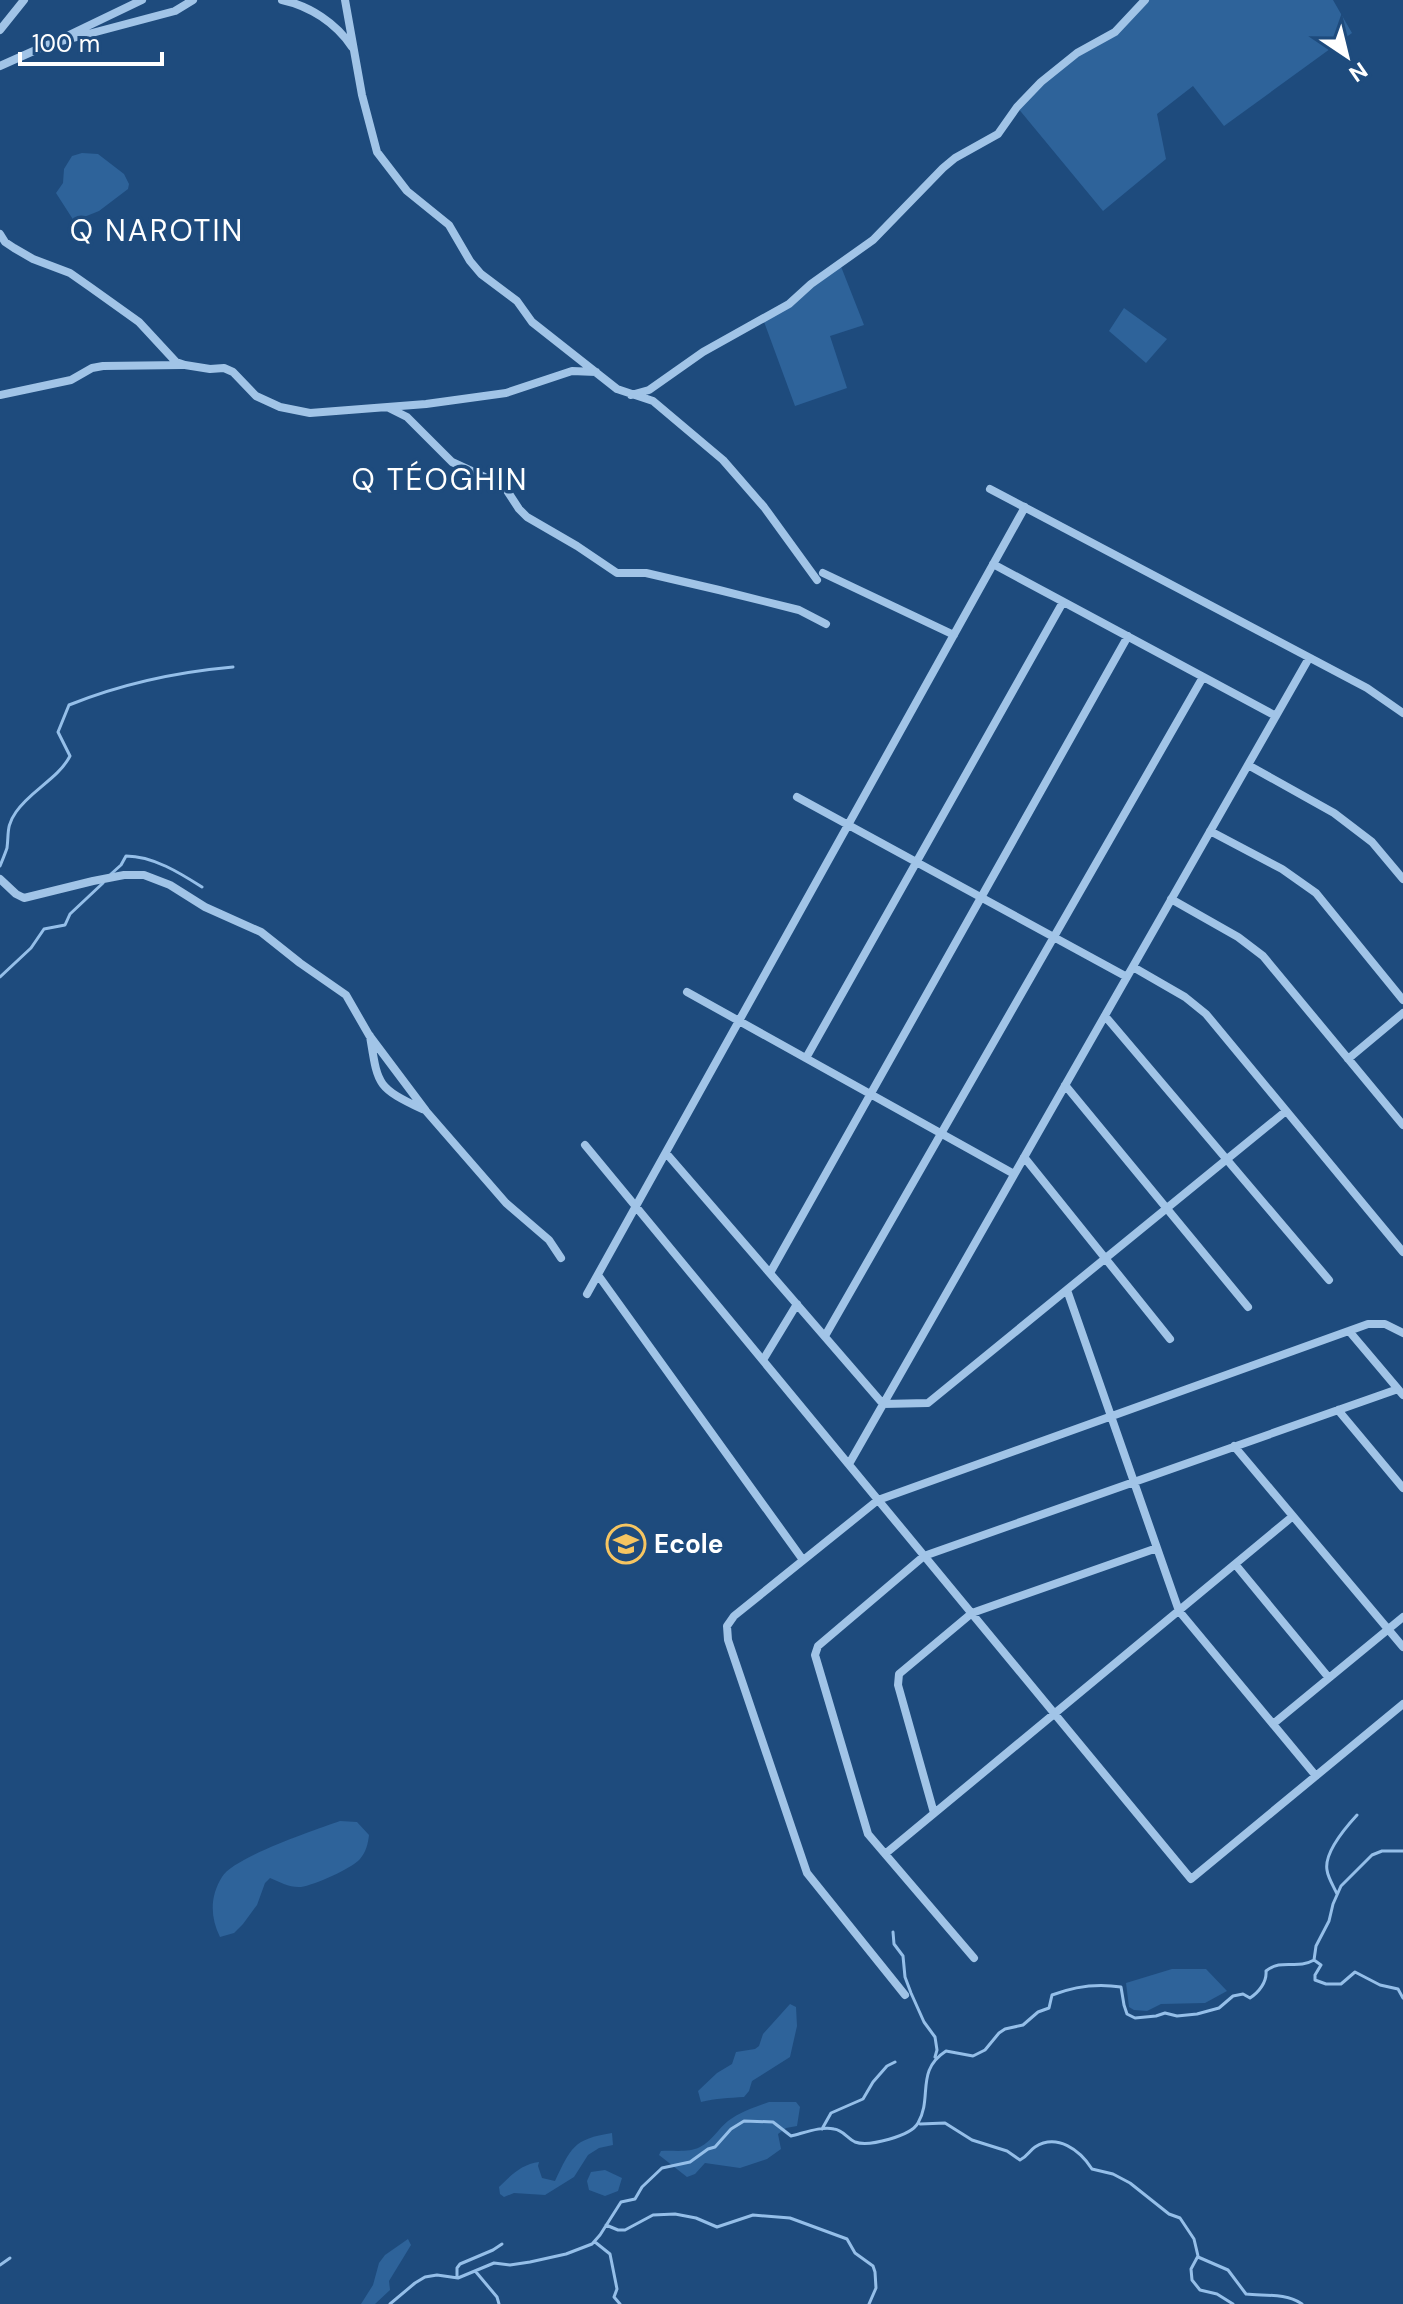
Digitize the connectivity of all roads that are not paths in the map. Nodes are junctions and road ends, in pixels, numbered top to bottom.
1 (24, 0) edge
2 (142, 0) edge
3 (193, 0) edge
4 (282, 0) edge
5 (345, 0) edge
6 (1145, 0) edge
7 (0, 30) edge
8 (43, 46) junction
9 (354, 50) junction
10 (0, 66) edge
11 (0, 234) edge
12 (14, 248) junction
13 (0, 249) edge
14 (185, 365) junction
15 (596, 372) junction
16 (0, 395) edge
17 (630, 395) junction
18 (389, 407) junction
19 (990, 489) dead end
20 (1025, 507) junction
21 (993, 564) junction
22 (1063, 602) junction
23 (826, 624) dead end
24 (954, 635) junction
25 (1128, 636) junction
26 (1309, 658) junction
27 (1203, 677) junction
28 (1403, 713) edge
29 (1276, 716) junction
30 (1248, 765) junction
31 (797, 797) dead end
32 (848, 825) junction
33 (1210, 831) junction
34 (916, 862) junction
35 (0, 879) edge
36 (1403, 879) edge
37 (981, 898) junction
38 (1171, 899) junction
39 (1054, 937) junction
40 (1133, 967) junction
41 (1127, 977) junction
42 (687, 992) dead end
43 (1403, 1000) edge
44 (1403, 1013) edge
45 (1105, 1016) junction
46 (739, 1021) junction
47 (369, 1035) junction
48 (806, 1058) junction
49 (1348, 1059) junction
50 (1065, 1085) junction
51 (871, 1094) junction
52 (426, 1111) junction
53 (1286, 1111) junction
54 (1403, 1125) edge
55 (941, 1133) junction
56 (585, 1145) dead end
57 (666, 1153) junction
58 (1024, 1157) junction
59 (1227, 1160) junction
60 (1014, 1174) junction
61 (636, 1207) junction
62 (1167, 1208) junction
63 (1403, 1252) edge
64 (561, 1258) dead end
65 (1106, 1259) junction
66 (770, 1273) junction
67 (598, 1275) junction
68 (1329, 1280) dead end
69 (1067, 1290) junction
70 (587, 1294) dead end
71 (797, 1304) junction
72 (1248, 1307) dead end
73 (1349, 1331) junction
74 (1403, 1333) edge
75 (825, 1336) junction
76 (1170, 1339) dead end
77 (763, 1360) junction
78 (1400, 1392) edge
79 (883, 1404) junction
80 (1338, 1410) junction
81 (1111, 1416) junction
82 (1234, 1446) junction
83 (849, 1464) junction
84 (1134, 1482) junction
85 (1403, 1488) edge
86 (878, 1500) junction
87 (1293, 1516) junction
88 (1157, 1548) junction
89 (924, 1556) junction
90 (803, 1560) junction
91 (1235, 1564) junction
92 (1179, 1611) junction
93 (972, 1613) junction
94 (1403, 1617) edge
95 (1388, 1630) junction
96 (1403, 1647) edge
97 (1329, 1678) junction
98 (1403, 1704) edge
99 (1055, 1714) junction
100 (1273, 1724) junction
101 (1316, 1776) junction
102 (934, 1813) junction
103 (885, 1854) junction
104 (974, 1958) dead end
105 (905, 1995) dead end

1 - 7 street
2 - 8 street
3 - 8 street
4 - 9 street
5 - 9 street
6 - 17 street
8 - 10 street
9 - 15 street
11 - 12 street
12 - 13 street
12 - 14 street
14 - 16 street
14 - 18 street
15 - 17 street
15 - 18 street
17 - 24 street
18 - 23 street
19 - 20 street
20 - 21 street
20 - 26 street
21 - 22 street
21 - 24 street
22 - 25 street
22 - 34 street
24 - 32 street
25 - 27 street
25 - 37 street
26 - 28 street
26 - 29 street
27 - 29 street
27 - 39 street
29 - 30 street
30 - 33 street
30 - 36 street
31 - 32 street
32 - 34 street
32 - 46 street
33 - 38 street
33 - 43 street
34 - 37 street
34 - 48 street
35 - 47 street
37 - 39 street
37 - 51 street
38 - 40 street
38 - 49 street
39 - 41 street
39 - 55 street
40 - 41 street
40 - 53 street
41 - 45 street
42 - 46 street
44 - 49 street
45 - 50 street
45 - 59 street
46 - 48 street
46 - 57 street
47 - 52 street
47 - 52 street
48 - 51 street
49 - 54 street
50 - 58 street
50 - 62 street
51 - 55 street
51 - 66 street
52 - 64 street
53 - 59 street
53 - 63 street
55 - 60 street
55 - 75 street
56 - 61 street
57 - 61 street
57 - 66 street
58 - 60 street
58 - 65 street
59 - 62 street
59 - 68 street
60 - 79 street
61 - 67 street
61 - 77 street
62 - 65 street
62 - 72 street
65 - 69 street
65 - 76 street
66 - 71 street
67 - 70 street
67 - 90 street
69 - 79 street
69 - 81 street
71 - 75 street
71 - 77 street
73 - 74 street
73 - 78 street
73 - 81 street
75 - 79 street
77 - 83 street
78 - 80 street
79 - 83 street
80 - 82 street
80 - 85 street
81 - 84 street
81 - 86 street
82 - 84 street
82 - 87 street
83 - 86 street
84 - 88 street
84 - 89 street
86 - 89 street
86 - 90 street
87 - 91 street
87 - 95 street
88 - 92 street
88 - 93 street
89 - 93 street
89 - 103 street
90 - 105 street
91 - 92 street
91 - 97 street
92 - 99 street
92 - 100 street
93 - 99 street
93 - 102 street
94 - 95 street
95 - 96 street
95 - 97 street
97 - 100 street
98 - 101 street
99 - 101 street
99 - 102 street
100 - 101 street
102 - 103 street
103 - 104 street

